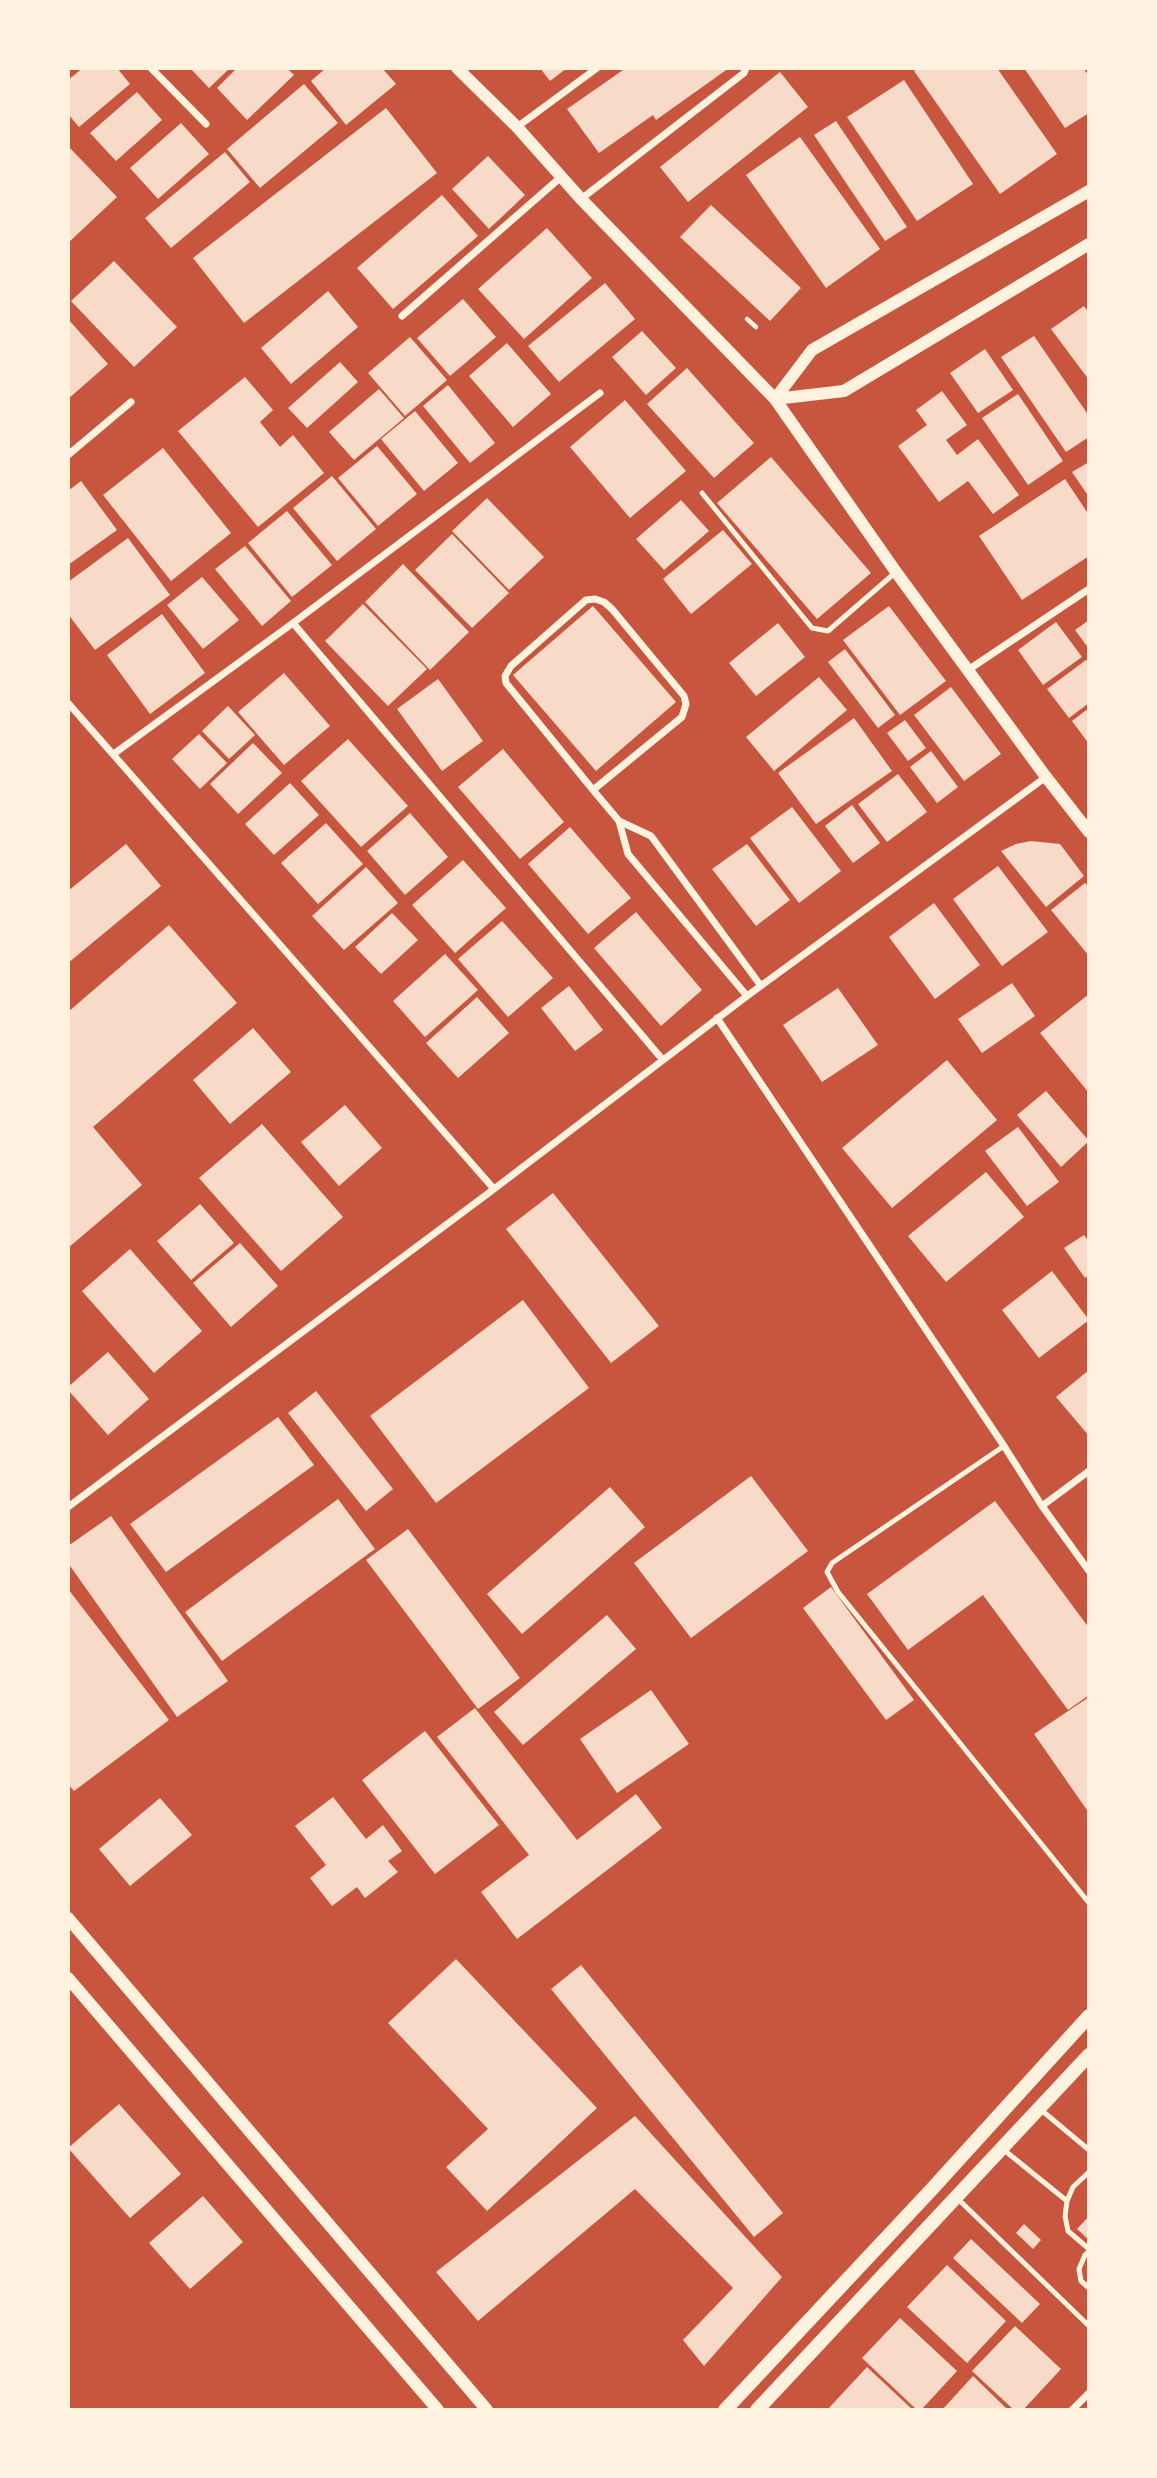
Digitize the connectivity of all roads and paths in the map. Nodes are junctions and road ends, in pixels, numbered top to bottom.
1 (151, 68) edge
2 (457, 68) edge
3 (597, 68) edge
4 (746, 68) edge
5 (206, 124) dead end
6 (517, 127) junction
7 (561, 177) junction
8 (1089, 191) edge
9 (581, 199) junction
10 (1089, 244) edge
11 (402, 316) dead end
12 (747, 319) dead end
13 (756, 327) dead end
14 (600, 393) dead end
15 (775, 399) junction
16 (131, 402) dead end
17 (68, 455) edge
18 (702, 493) dead end
19 (896, 572) junction
20 (1089, 589) edge
21 (293, 623) junction
22 (968, 670) junction
23 (68, 703) edge
24 (115, 753) junction
25 (1046, 777) junction
26 (593, 790) junction
27 (619, 821) junction
28 (1087, 827) edge
29 (761, 986) junction
30 (747, 996) junction
31 (717, 1018) junction
32 (662, 1059) junction
33 (494, 1189) junction
34 (1004, 1446) junction
35 (1089, 1471) edge
36 (1042, 1506) junction
37 (68, 1507) edge
38 (1089, 1571) edge
39 (1089, 1903) edge
40 (68, 1918) edge
41 (68, 1978) edge
42 (1089, 2015) edge
43 (1089, 2054) edge
44 (1039, 2108) junction
45 (1001, 2148) junction
46 (1089, 2150) edge
47 (1089, 2172) edge
48 (956, 2196) junction
49 (1067, 2201) junction
50 (1089, 2250) edge
51 (1089, 2288) edge
52 (1089, 2326) edge
53 (1089, 2393) edge
54 (438, 2410) edge
55 (487, 2410) edge
56 (725, 2410) edge
57 (757, 2410) edge
58 (1072, 2410) edge

1 - 5 street
2 - 6 street
3 - 6 street
4 - 9 street
6 - 7 street
7 - 9 street
7 - 11 street
8 - 15 street
9 - 15 street
10 - 15 street
12 - 13 path
14 - 21 street
15 - 19 street
16 - 17 street
18 - 19 lane
19 - 22 street
20 - 22 street
21 - 24 street
21 - 32 street
22 - 25 street
23 - 24 street
24 - 33 street
25 - 28 street
25 - 29 street
26 - 26 street
26 - 27 street
27 - 29 street
27 - 30 street
29 - 30 street
30 - 31 street
31 - 32 street
31 - 34 street
32 - 33 street
33 - 37 street
34 - 36 street
34 - 39 lane
35 - 36 street
36 - 38 street
40 - 55 street
41 - 54 street
42 - 56 main road
43 - 44 main road
44 - 45 main road
44 - 46 lane
45 - 48 main road
45 - 49 lane
47 - 49 lane
48 - 52 lane
48 - 57 main road
49 - 50 lane
50 - 51 lane
53 - 58 street

